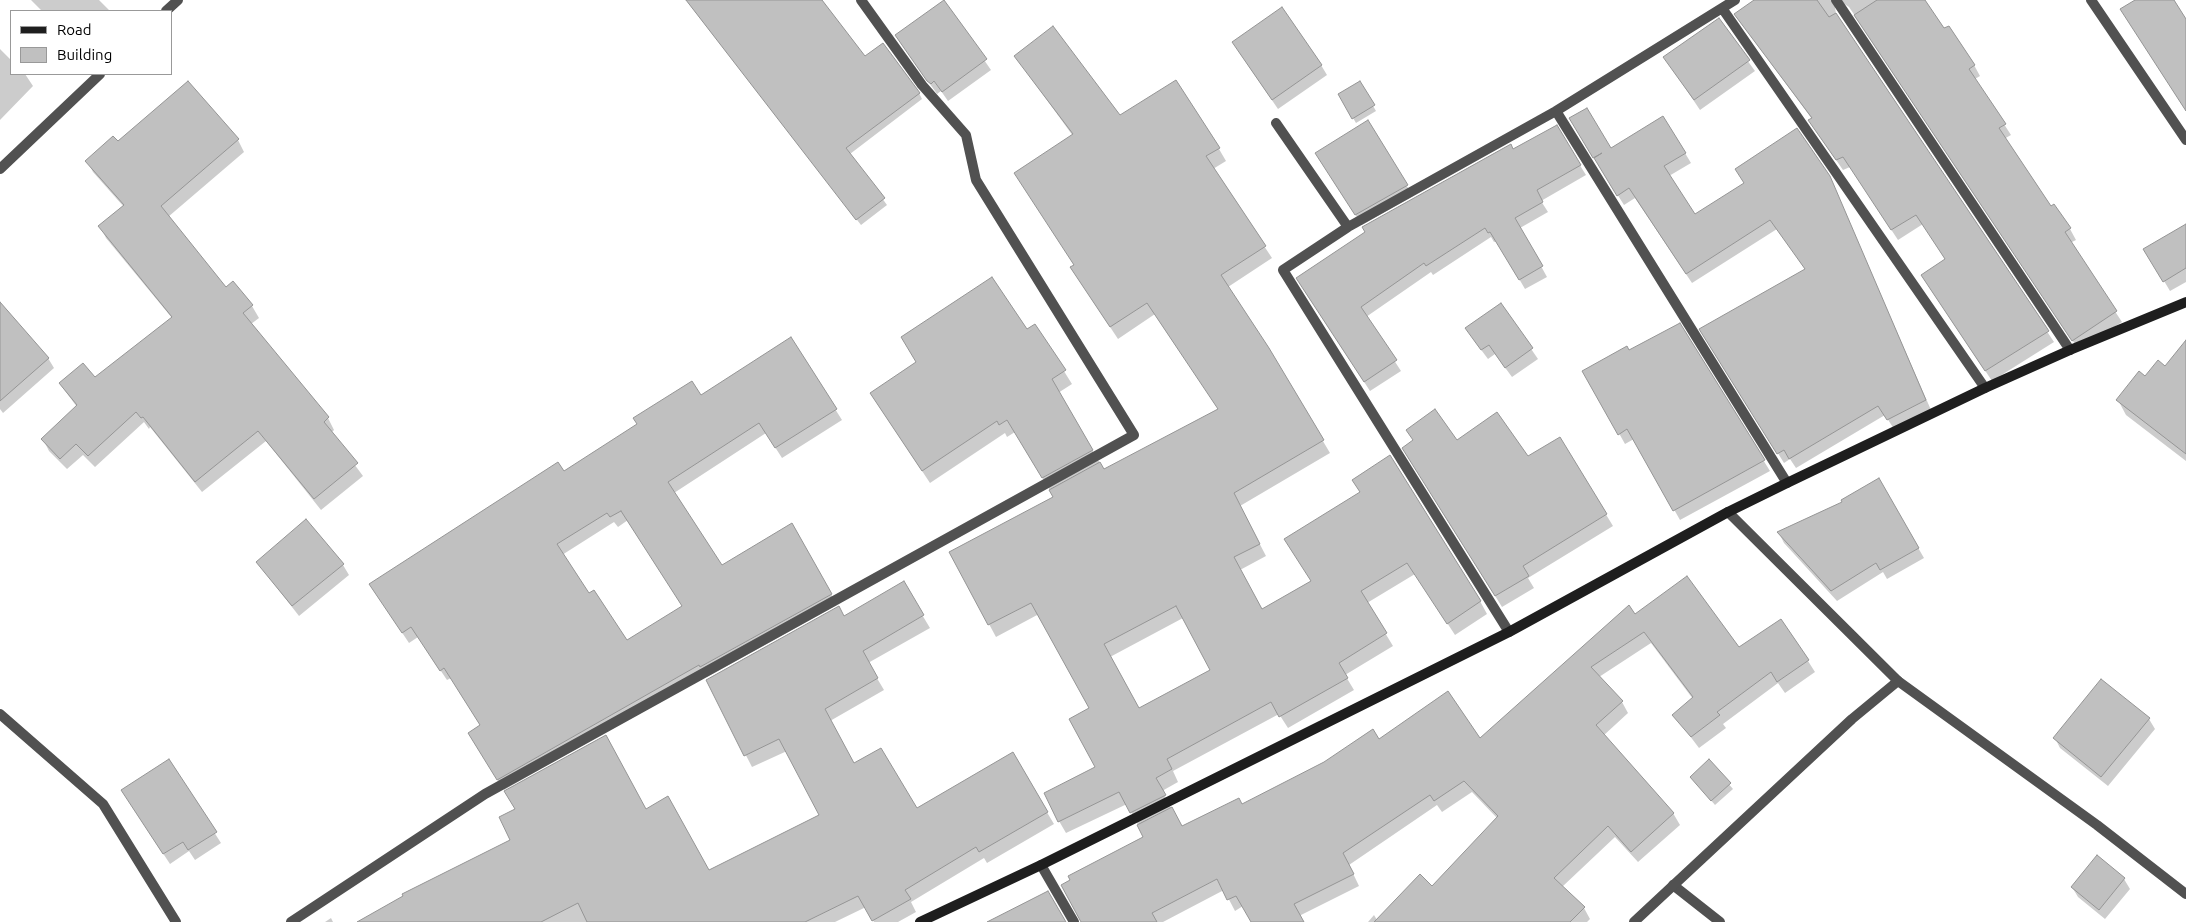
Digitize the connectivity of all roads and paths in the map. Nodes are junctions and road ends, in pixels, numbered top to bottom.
1 (178, 0) edge
2 (861, 0) edge
3 (1735, 0) edge
4 (1836, 0) edge
5 (2091, 0) edge
6 (1722, 8) junction
7 (167, 10) edge
8 (99, 75) edge
9 (1556, 111) junction
10 (1276, 123) dead end
11 (2186, 140) edge
12 (0, 168) edge
13 (1348, 227) junction
14 (2186, 302) edge
15 (2070, 350) junction
16 (1985, 388) junction
17 (1787, 483) junction
18 (1728, 512) junction
19 (1509, 632) junction
20 (1898, 681) junction
21 (0, 714) edge
22 (1041, 865) junction
23 (1673, 885) junction
24 (2186, 894) edge
25 (176, 922) edge
26 (291, 922) edge
27 (920, 922) edge
28 (1074, 922) edge
29 (1634, 922) edge
30 (1720, 922) edge

1 - 7 street
2 - 26 street
3 - 6 street
4 - 15 street
5 - 11 street
6 - 9 street
6 - 16 street
8 - 12 street
9 - 13 street
9 - 17 street
10 - 13 street
13 - 19 street
14 - 15 street
15 - 16 street
16 - 17 street
17 - 18 street
18 - 19 street
18 - 20 street
19 - 22 street
20 - 23 street
20 - 24 street
21 - 25 street
22 - 27 street
22 - 28 street
23 - 29 street
23 - 30 street

